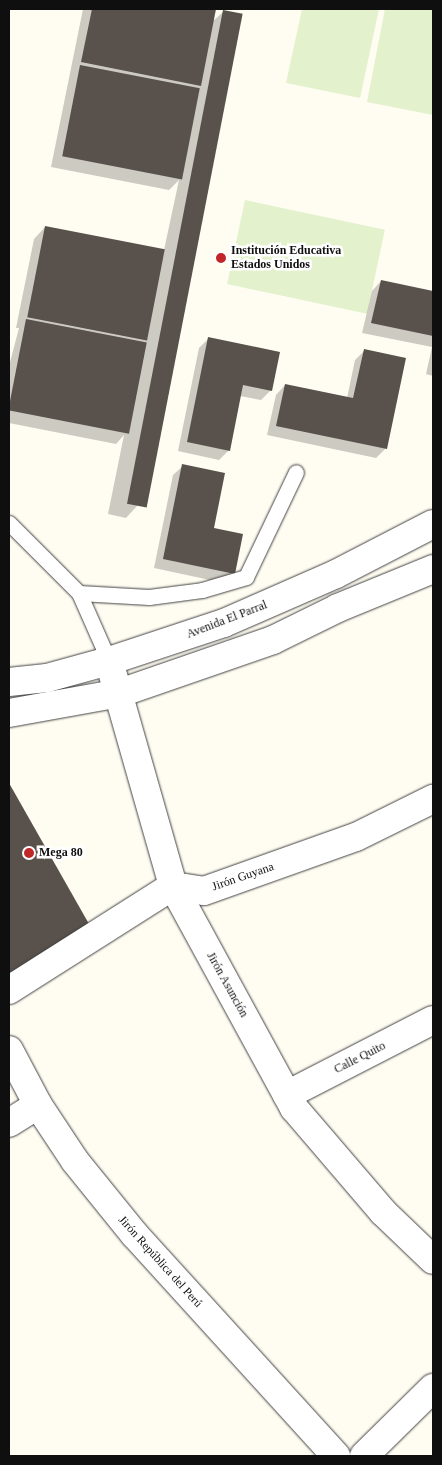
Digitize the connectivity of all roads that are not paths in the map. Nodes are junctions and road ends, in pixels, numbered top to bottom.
1 (296, 472) dead end
2 (9, 523) edge
3 (433, 524) edge
4 (433, 569) edge
5 (80, 593) junction
6 (109, 661) junction
7 (9, 682) edge
8 (120, 694) junction
9 (9, 712) edge
10 (433, 799) edge
11 (173, 886) junction
12 (9, 990) edge
13 (433, 1020) edge
14 (9, 1050) edge
15 (287, 1095) junction
16 (38, 1105) junction
17 (9, 1123) edge
18 (433, 1260) edge
19 (433, 1388) edge
20 (336, 1456) edge
21 (364, 1456) edge

1 - 5 lane
2 - 5 lane
3 - 6 street, Avenida El Parral
4 - 8 street
5 - 6 lane
6 - 7 street, Avenida El Parral
6 - 8 street, Jirón Asunción
8 - 9 street
8 - 11 street, Jirón Asunción
10 - 11 street, Jirón Guyana
11 - 12 street
11 - 15 street, Jirón Asunción
13 - 15 street, Calle Quito
14 - 16 street, Jirón República del Perú
15 - 18 street, Jirón Asunción
16 - 17 street
16 - 20 street, Jirón República del Perú
19 - 21 street

